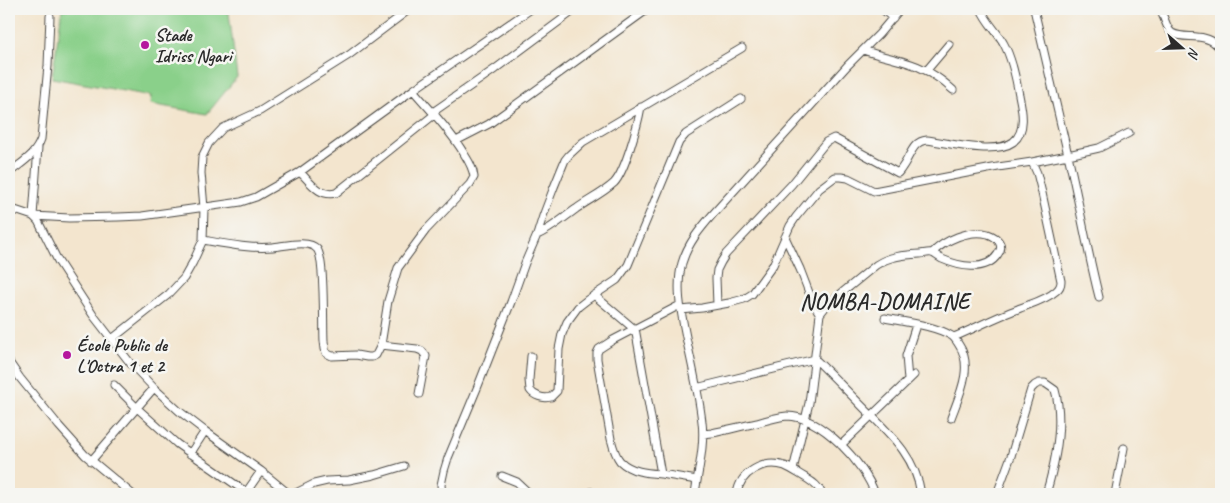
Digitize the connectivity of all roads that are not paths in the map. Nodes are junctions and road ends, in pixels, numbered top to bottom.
1 (410, 9) edge
2 (531, 9) edge
3 (576, 9) edge
4 (648, 9) edge
5 (882, 9) edge
6 (900, 9) edge
7 (981, 9) edge
8 (1034, 9) edge
9 (1159, 9) edge
10 (50, 16) dead end
11 (893, 18) junction
12 (950, 44) dead end
13 (1221, 45) edge
14 (742, 48) dead end
15 (863, 50) junction
16 (927, 70) junction
17 (413, 90) junction
18 (953, 90) dead end
19 (740, 99) dead end
20 (641, 107) junction
21 (434, 113) junction
22 (1128, 133) dead end
23 (456, 142) junction
24 (38, 147) junction
25 (1068, 155) junction
26 (1032, 162) junction
27 (300, 172) junction
28 (9, 173) edge
29 (9, 208) edge
30 (204, 208) junction
31 (33, 216) junction
32 (537, 235) junction
33 (785, 237) junction
34 (203, 240) junction
35 (932, 253) junction
36 (594, 295) junction
37 (1099, 297) dead end
38 (717, 305) junction
39 (681, 307) junction
40 (820, 314) junction
41 (885, 318) dead end
42 (916, 325) junction
43 (634, 328) junction
44 (954, 337) junction
45 (112, 339) junction
46 (382, 345) junction
47 (531, 356) dead end
48 (815, 359) junction
49 (9, 362) edge
50 (914, 375) dead end
51 (908, 380) junction
52 (114, 385) dead end
53 (154, 388) junction
54 (696, 388) junction
55 (419, 394) dead end
56 (137, 408) junction
57 (872, 415) junction
58 (951, 418) dead end
59 (806, 420) junction
60 (205, 431) junction
61 (703, 434) junction
62 (841, 445) junction
63 (1124, 448) dead end
64 (190, 454) junction
65 (91, 460) junction
66 (404, 466) dead end
67 (793, 470) junction
68 (261, 471) junction
69 (661, 474) junction
70 (502, 476) dead end
71 (697, 480) junction
72 (245, 493) edge
73 (132, 494) edge
74 (289, 494) edge
75 (294, 494) edge
76 (442, 494) edge
77 (530, 494) edge
78 (583, 494) edge
79 (596, 494) edge
80 (695, 494) edge
81 (737, 494) edge
82 (822, 494) edge
83 (876, 494) edge
84 (920, 494) edge
85 (998, 494) edge
86 (1046, 494) edge
87 (1115, 494) edge

1 - 30 street
2 - 17 street
3 - 21 street
4 - 23 street
5 - 11 street
6 - 11 street
7 - 38 street
8 - 25 street
9 - 13 street
10 - 24 street
11 - 15 street
12 - 16 street
14 - 20 street
15 - 16 street
15 - 39 street
16 - 18 street
17 - 21 street
17 - 27 street
19 - 36 street
20 - 32 street
20 - 32 street
21 - 23 street
21 - 27 street
22 - 25 street
23 - 46 street
24 - 28 street
24 - 31 street
25 - 26 street
25 - 37 street
26 - 33 street
26 - 44 street
27 - 30 street
29 - 31 street
30 - 31 street
30 - 34 street
31 - 45 street
32 - 76 street
33 - 38 street
33 - 40 street
34 - 45 street
34 - 46 street
35 - 35 street
35 - 40 street
36 - 43 street
36 - 47 street
38 - 39 street
39 - 43 street
39 - 54 street
40 - 48 street
41 - 42 street
42 - 44 street
42 - 51 street
43 - 69 street
43 - 69 street
44 - 58 street
45 - 53 street
46 - 55 street
48 - 54 street
48 - 57 street
48 - 59 street
49 - 65 street
50 - 51 street
51 - 57 street
52 - 56 street
53 - 56 street
53 - 60 street
54 - 61 street
56 - 64 street
56 - 65 street
57 - 62 street
57 - 84 street
59 - 61 street
59 - 62 street
59 - 67 street
60 - 64 street
60 - 68 street
61 - 71 street
62 - 83 street
63 - 87 street
64 - 72 street
65 - 73 street
66 - 75 street
67 - 81 street
67 - 82 street
68 - 72 street
68 - 74 street
69 - 71 street
70 - 77 street
71 - 80 street
78 - 79 street
85 - 86 street

